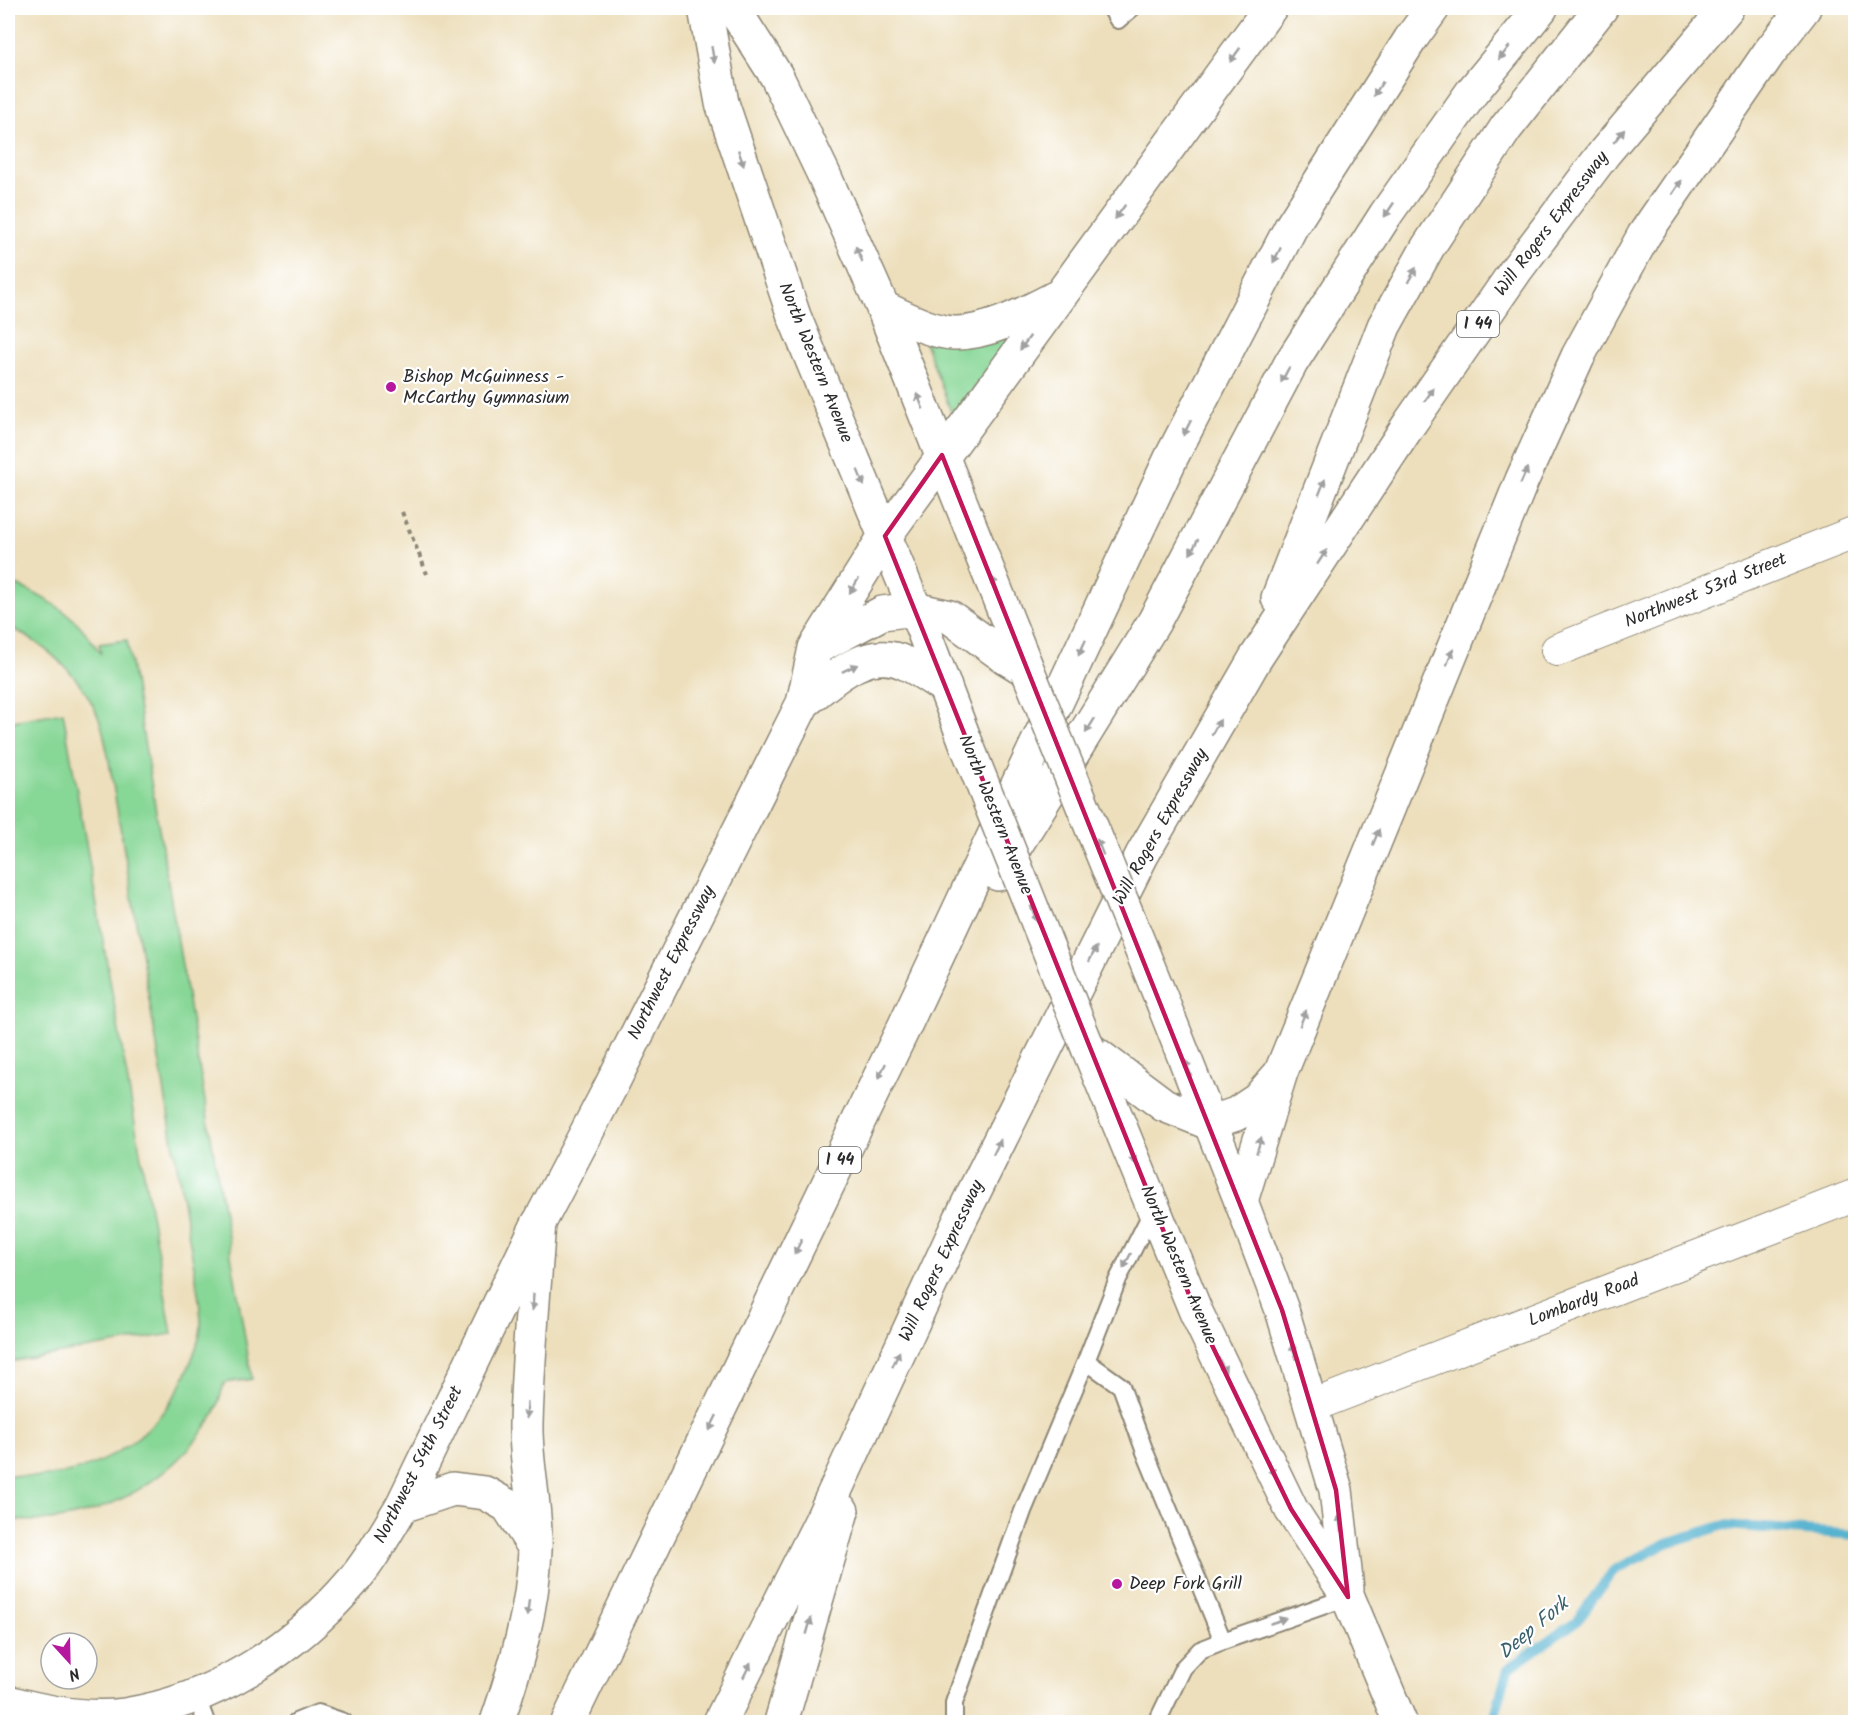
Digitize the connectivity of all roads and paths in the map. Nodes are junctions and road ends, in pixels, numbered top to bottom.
1 (705, 8) edge
2 (733, 8) edge
3 (1111, 8) edge
4 (1132, 8) edge
5 (1270, 8) edge
6 (1433, 8) edge
7 (1541, 8) edge
8 (1601, 8) edge
9 (1727, 8) edge
10 (1804, 8) edge
11 (1060, 296) junction
12 (883, 308) junction
13 (942, 455) junction
14 (402, 512) dead end
15 (1856, 532) edge
16 (885, 536) junction
17 (427, 574) dead end
18 (915, 609) junction
19 (815, 648) junction
20 (1557, 650) dead end
21 (1017, 656) junction
22 (1255, 659) junction
23 (945, 687) junction
24 (803, 703) junction
25 (904, 1025) junction
26 (1281, 1072) junction
27 (1116, 1088) junction
28 (1209, 1123) junction
29 (1856, 1195) edge
30 (1241, 1201) junction
31 (1154, 1209) junction
32 (539, 1222) junction
33 (1086, 1361) junction
34 (1312, 1406) junction
35 (871, 1412) junction
36 (402, 1506) junction
37 (535, 1550) junction
38 (1348, 1596) junction
39 (1223, 1641) junction
40 (8, 1702) edge
41 (201, 1709) edge
42 (158, 1715) edge
43 (296, 1722) edge
44 (344, 1722) edge
45 (497, 1722) edge
46 (568, 1722) edge
47 (720, 1722) edge
48 (781, 1722) edge
49 (954, 1722) edge
50 (1157, 1722) edge
51 (1400, 1722) edge

1 -> 16 main road, North Western Avenue
12 -> 2 main road, North Western Avenue
3 - 4 lane
5 -> 11 main road, Northwest Expressway
6 -> 25 main road, I 44
7 -> 25 main road
22 -> 8 main road
22 -> 9 main road, Will Rogers Expressway / I 44
26 -> 10 main road
11 - 12 main road
11 -> 13 main road, Northwest Expressway
13 -> 12 main road, North Western Avenue
13 - 16 main road, Northwest Expressway
21 -> 13 main road, North Western Avenue
14 - 17 path
15 - 20 street, Northwest 53rd Street
16 - 18 main road, North Western Avenue
16 -> 19 main road, Northwest Expressway
18 - 19 main road
18 - 21 main road
18 - 23 main road, North Western Avenue
19 - 24 main road, Northwest Expressway
28 -> 21 main road, North Western Avenue, bridge
35 -> 22 main road, Will Rogers Expressway / I 44
24 -> 23 main road, Northwest Expressway
23 -> 27 main road, North Western Avenue, bridge
24 - 32 main road, Northwest Expressway
25 -> 46 main road, I 44
26 - 28 main road
30 -> 26 main road
27 - 28 main road
27 -> 31 main road, North Western Avenue
28 - 30 main road, North Western Avenue
29 - 34 street, Lombardy Road
34 -> 30 main road, North Western Avenue
31 -> 33 lane
31 -> 38 main road, North Western Avenue
32 - 36 main road, Northwest 54th Street
32 -> 37 main road
33 - 39 lane
33 - 49 lane
38 -> 34 main road, North Western Avenue
47 -> 35 main road, Will Rogers Expressway / I 44
48 -> 35 main road
36 - 37 main road
36 - 41 main road, Northwest 54th Street
37 -> 45 main road
39 -> 38 lane
38 - 51 main road, North Western Avenue
39 - 50 lane
40 - 42 main road, Northwest 54th Street
41 - 42 main road, Northwest 54th Street
43 - 44 lane

